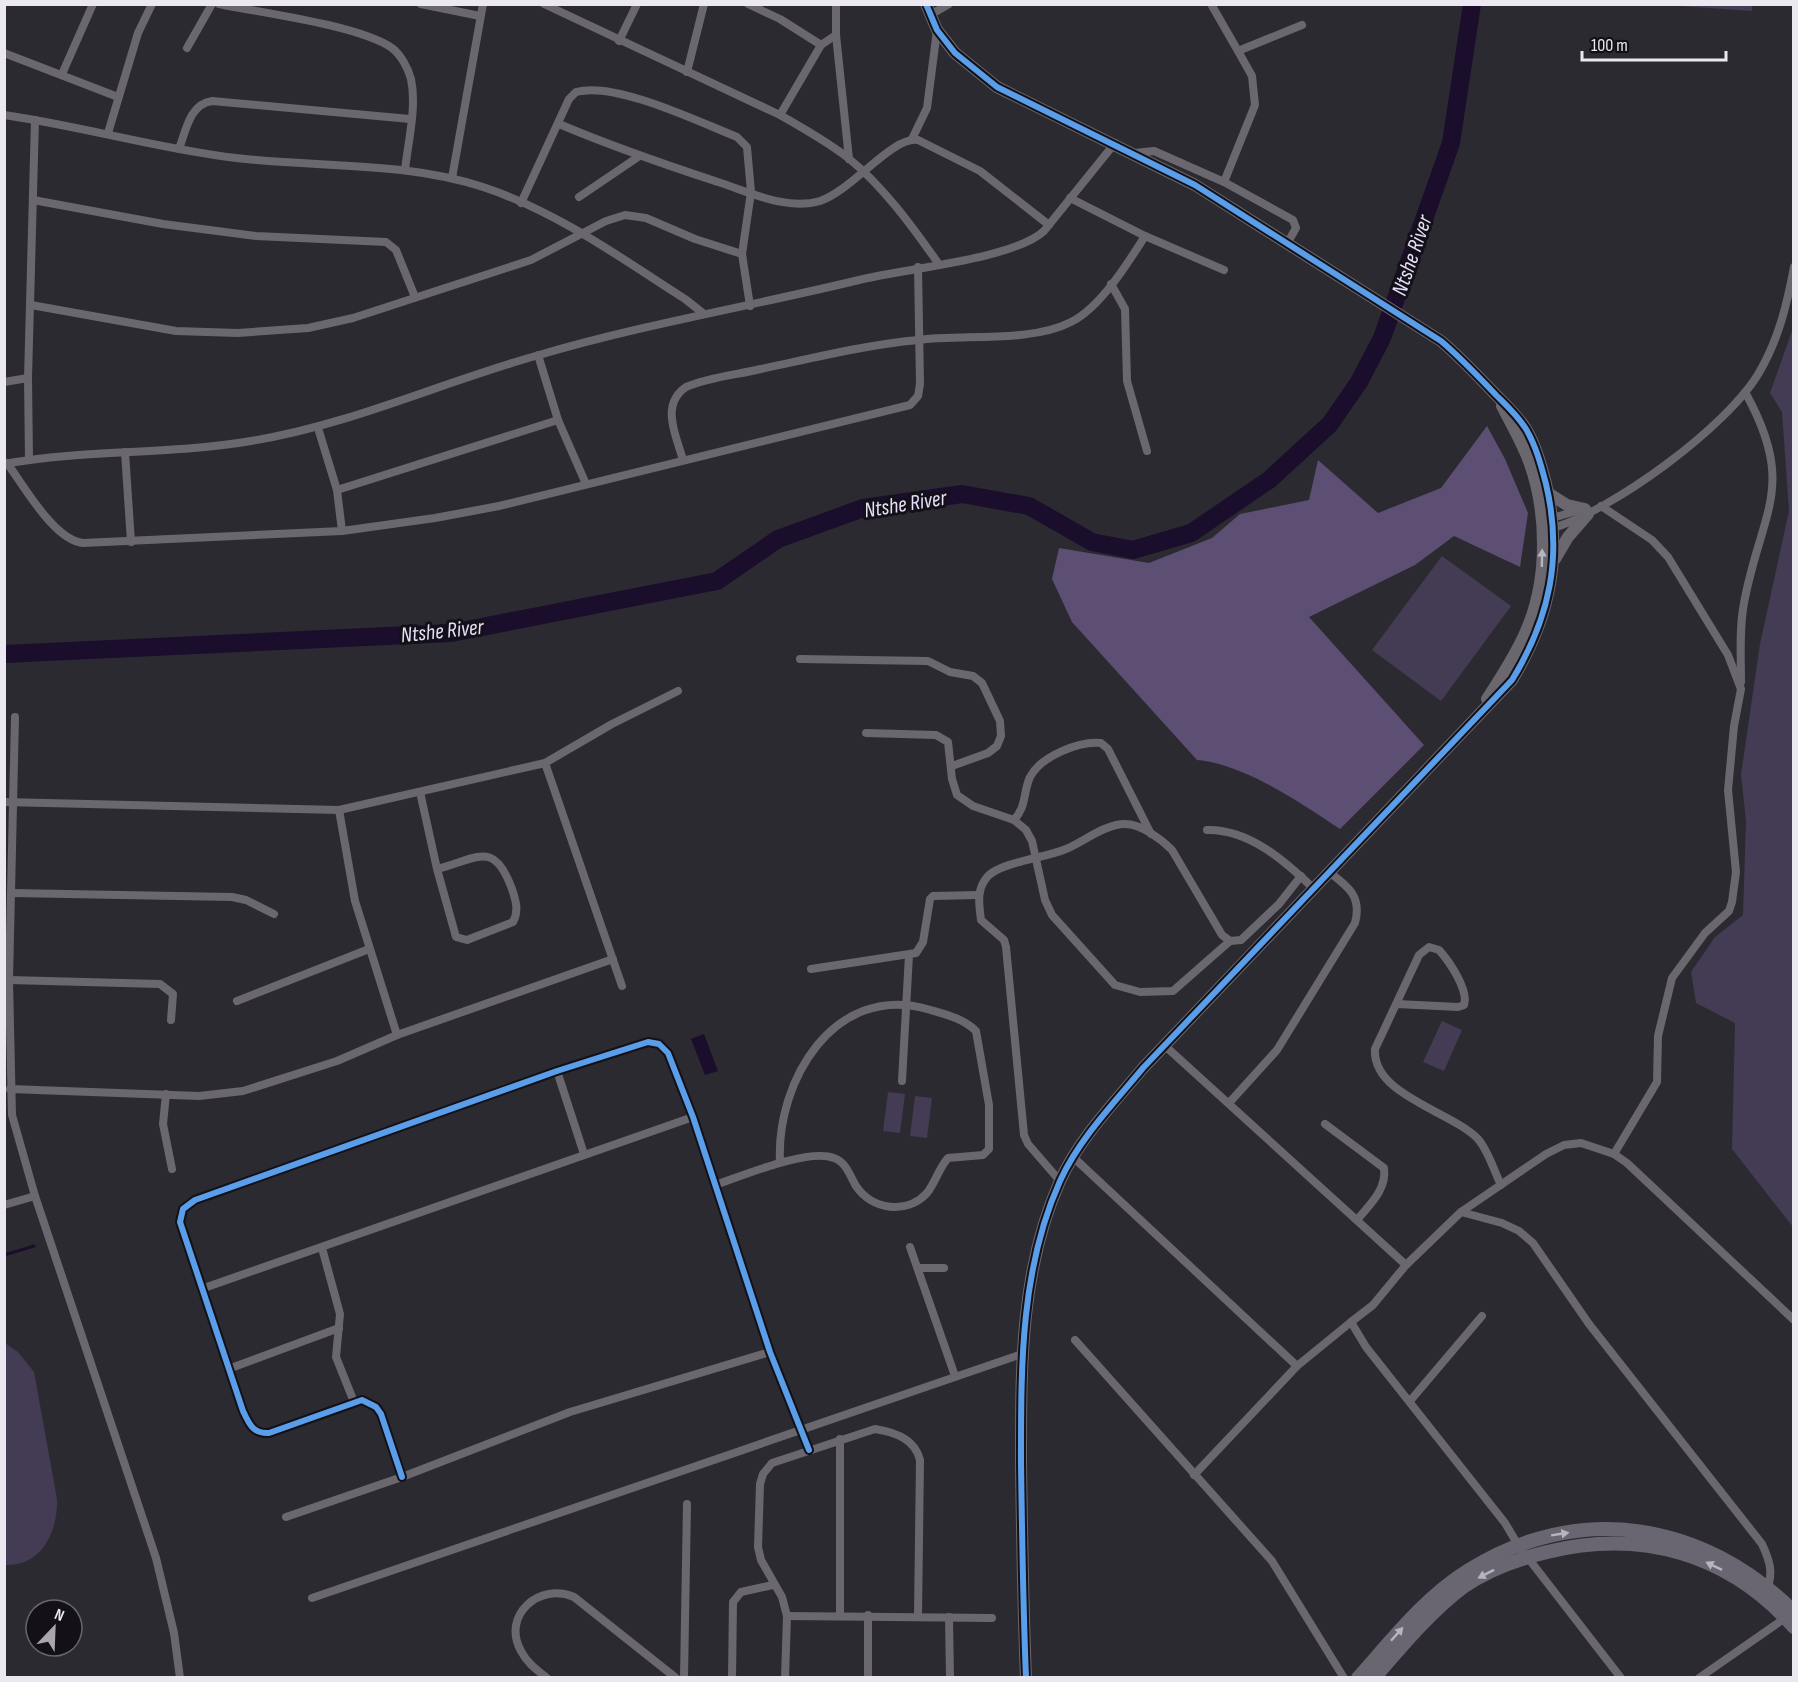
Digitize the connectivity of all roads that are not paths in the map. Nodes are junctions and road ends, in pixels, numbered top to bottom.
1 (93, 4) edge
2 (152, 4) edge
3 (212, 4) edge
4 (219, 4) edge
5 (421, 4) edge
6 (483, 4) edge
7 (544, 4) edge
8 (637, 4) edge
9 (704, 4) edge
10 (748, 4) edge
11 (836, 4) edge
12 (950, 4) edge
13 (1211, 4) edge
14 (928, 10) edge
15 (480, 16) junction
16 (1302, 25) dead end
17 (937, 30) junction
18 (836, 34) junction
19 (619, 41) junction
20 (821, 45) junction
21 (187, 48) dead end
22 (1238, 51) junction
23 (4, 52) edge
24 (687, 72) junction
25 (62, 74) junction
26 (118, 97) junction
27 (4, 115) edge
28 (780, 115) junction
29 (410, 118) junction
30 (35, 120) junction
31 (559, 124) junction
32 (108, 133) junction
33 (912, 139) junction
34 (1115, 143) junction
35 (179, 149) junction
36 (1135, 153) junction
37 (638, 157) junction
38 (849, 159) junction
39 (405, 170) junction
40 (864, 174) junction
41 (452, 178) junction
42 (1224, 182) junction
43 (751, 192) junction
44 (579, 197) dead end
45 (1070, 198) junction
46 (33, 200) junction
47 (521, 203) junction
48 (1049, 225) junction
49 (583, 235) junction
50 (1145, 236) junction
51 (1288, 242) junction
52 (742, 254) junction
53 (938, 263) junction
54 (918, 267) junction
55 (1794, 267) edge
56 (1224, 270) dead end
57 (1111, 284) junction
58 (415, 297) junction
59 (31, 305) junction
60 (750, 306) junction
61 (704, 314) junction
62 (918, 340) junction
63 (538, 355) junction
64 (28, 378) junction
65 (4, 382) edge
66 (1745, 392) junction
67 (1497, 396) junction
68 (558, 420) junction
69 (318, 428) junction
70 (1147, 451) dead end
71 (125, 452) junction
72 (29, 460) junction
73 (683, 460) junction
74 (6, 463) edge
75 (586, 484) junction
76 (337, 490) junction
77 (1548, 493) junction
78 (1593, 509) junction
79 (1548, 525) junction
80 (342, 531) junction
81 (131, 542) junction
82 (1554, 561) junction
83 (800, 659) dead end
84 (1741, 689) junction
85 (678, 691) dead end
86 (15, 717) dead end
87 (1470, 725) junction
88 (866, 733) dead end
89 (545, 763) junction
90 (952, 766) junction
91 (420, 792) junction
92 (9, 803) edge
93 (339, 810) junction
94 (1014, 820) junction
95 (1207, 830) dead end
96 (1151, 834) junction
97 (1035, 860) junction
98 (437, 869) junction
99 (1329, 872) junction
100 (1301, 876) junction
101 (1314, 889) junction
102 (11, 893) junction
103 (978, 895) junction
104 (274, 914) dead end
105 (1230, 940) junction
106 (369, 949) junction
107 (909, 956) junction
108 (613, 960) junction
109 (811, 969) dead end
110 (9, 980) junction
111 (622, 986) dead end
112 (237, 1001) dead end
113 (908, 1004) junction
114 (1397, 1004) junction
115 (171, 1020) dead end
116 (396, 1035) junction
117 (1164, 1045) junction
118 (557, 1071) junction
119 (902, 1081) dead end
120 (10, 1089) junction
121 (166, 1094) junction
122 (1228, 1103) junction
123 (693, 1117) junction
124 (1326, 1124) dead end
125 (584, 1154) junction
126 (1614, 1154) junction
127 (1073, 1157) junction
128 (780, 1162) junction
129 (172, 1168) dead end
130 (1060, 1181) junction
131 (715, 1185) junction
132 (1501, 1185) junction
133 (35, 1196) junction
134 (4, 1204) edge
135 (1461, 1212) junction
136 (1357, 1220) junction
137 (910, 1247) dead end
138 (322, 1248) junction
139 (1406, 1265) junction
140 (918, 1268) junction
141 (944, 1268) dead end
142 (204, 1288) junction
143 (1482, 1316) dead end
144 (1794, 1320) edge
145 (1352, 1322) junction
146 (339, 1328) junction
147 (1075, 1340) dead end
148 (770, 1352) junction
149 (1022, 1354) junction
150 (1297, 1366) junction
151 (231, 1368) junction
152 (955, 1376) junction
153 (1410, 1401) junction
154 (354, 1402) junction
155 (802, 1429) junction
156 (840, 1439) junction
157 (810, 1449) junction
158 (1194, 1475) junction
159 (402, 1477) junction
160 (687, 1504) dead end
161 (286, 1517) dead end
162 (1518, 1545) junction
163 (1528, 1557) junction
164 (773, 1586) junction
165 (1766, 1592) junction
166 (312, 1598) dead end
167 (840, 1615) junction
168 (868, 1615) junction
169 (787, 1616) junction
170 (918, 1616) junction
171 (1792, 1616) edge
172 (950, 1617) junction
173 (992, 1618) dead end
174 (180, 1677) edge
175 (547, 1677) edge
176 (676, 1677) edge
177 (684, 1677) edge
178 (732, 1677) edge
179 (785, 1677) edge
180 (868, 1677) edge
181 (950, 1677) edge
182 (1026, 1677) edge
183 (1344, 1677) edge
184 (1358, 1677) edge
185 (1374, 1677) edge
186 (1621, 1677) edge
187 (1700, 1677) edge

1 - 25 street
2 - 26 street
3 - 21 street
4 - 29 street
5 - 15 street
6 - 15 street
7 - 19 street
8 - 19 street
9 - 24 street
10 - 20 street
11 - 18 street
12 - 14 street
13 - 22 street
14 - 17 street
15 - 41 street
16 - 22 street
17 - 33 street
17 - 34 street
18 - 20 street
18 - 38 street
19 - 24 street
20 - 28 street
22 - 42 street
23 - 25 street
24 - 28 street
25 - 26 street
26 - 32 street
27 - 30 street
28 - 38 street
29 - 35 street
29 - 39 street
30 - 32 street
30 - 46 street
31 - 37 street
31 - 43 street
31 - 47 street
32 - 35 street
33 - 40 street
33 - 48 street
34 - 36 street
34 - 45 street
35 - 39 street
36 - 42 street
36 - 51 street
37 - 43 street
37 - 44 street
38 - 40 street
39 - 41 street
40 - 43 street
40 - 53 street
41 - 47 street
42 - 51 street
43 - 52 street
45 - 48 street
45 - 50 street
46 - 58 street
46 - 59 street
47 - 49 street
48 - 53 street
49 - 52 street
49 - 58 street
49 - 61 street
50 - 56 street
50 - 57 street
51 - 67 street
52 - 60 street
53 - 54 street
54 - 60 street
54 - 62 street
55 - 66 street
57 - 62 street
57 - 70 street
58 - 59 street
59 - 64 street
60 - 61 street
61 - 63 street
62 - 73 street
62 - 73 street
63 - 68 street
63 - 69 street
64 - 65 street
64 - 72 street
66 - 78 street
66 - 84 street
67 - 77 street
67 - 79 street
68 - 75 street
68 - 76 street
69 - 71 street
69 - 76 street
71 - 72 street
71 - 81 street
72 - 74 street
73 - 75 street
74 - 81 street
75 - 80 street
76 - 80 street
77 - 78 street
77 - 79 street
78 - 79 street
78 - 82 street
78 - 84 street
79 - 82 street
87 -> 79 street
80 - 81 street
82 - 87 street
83 - 90 street
84 - 126 street
85 - 89 street
86 - 92 street
87 - 99 street
88 - 90 street
89 - 91 street
89 - 108 street
90 - 94 street
91 - 93 street
91 - 98 street
92 - 93 street
92 - 102 street
93 - 106 street
94 - 96 street
94 - 97 street
95 - 100 street
96 - 97 street
96 - 105 street
97 - 103 street
97 - 105 street
98 - 98 street
99 - 101 street
99 - 122 street
100 - 101 street
100 - 105 street
101 - 117 street
102 - 104 street
102 - 110 street
103 - 107 street
103 - 130 street
106 - 112 street
106 - 116 street
107 - 109 street
107 - 113 street
108 - 111 street
108 - 116 street
110 - 115 street
110 - 120 street
113 - 119 street
113 - 128 street
113 - 128 street
114 - 114 street
114 - 132 street
116 - 121 street
117 - 122 street
117 - 127 street
118 - 123 street
118 - 125 street
118 - 142 street
120 - 121 street
120 - 133 street
121 - 129 street
122 - 136 street
123 - 125 street
123 - 131 street
124 - 136 street
125 - 138 street
126 - 132 street
126 - 144 street
127 - 130 street
127 - 150 street
128 - 131 street
130 - 149 street
131 - 148 street
132 - 135 street
133 - 134 street
133 - 174 street
135 - 139 street
135 - 165 street
136 - 139 street
137 - 140 street
138 - 142 street
138 - 146 street
139 - 145 street
140 - 141 street
140 - 152 street
142 - 151 street
143 - 153 street
145 - 150 street
145 - 153 street
146 - 151 street
146 - 154 street
147 - 158 street
148 - 155 street
148 - 159 street
149 - 152 street
149 - 182 street
150 - 158 street
151 - 154 street
152 - 155 street
153 - 162 street
154 - 159 street
155 - 157 street
155 - 166 street
156 - 157 street
156 - 167 street
156 - 170 street
157 - 164 street
158 - 183 street
159 - 161 street
160 - 177 street
162 - 163 street
162 -> 165 main road
184 -> 162 main road
165 -> 163 main road
163 -> 185 main road
163 - 186 street
164 - 169 street
164 - 178 street
165 - 171 main road
167 - 168 street
167 - 169 street
168 - 170 street
168 - 180 street
169 - 179 street
170 - 172 street
171 - 187 street
172 - 173 street
172 - 181 street
175 - 176 street

